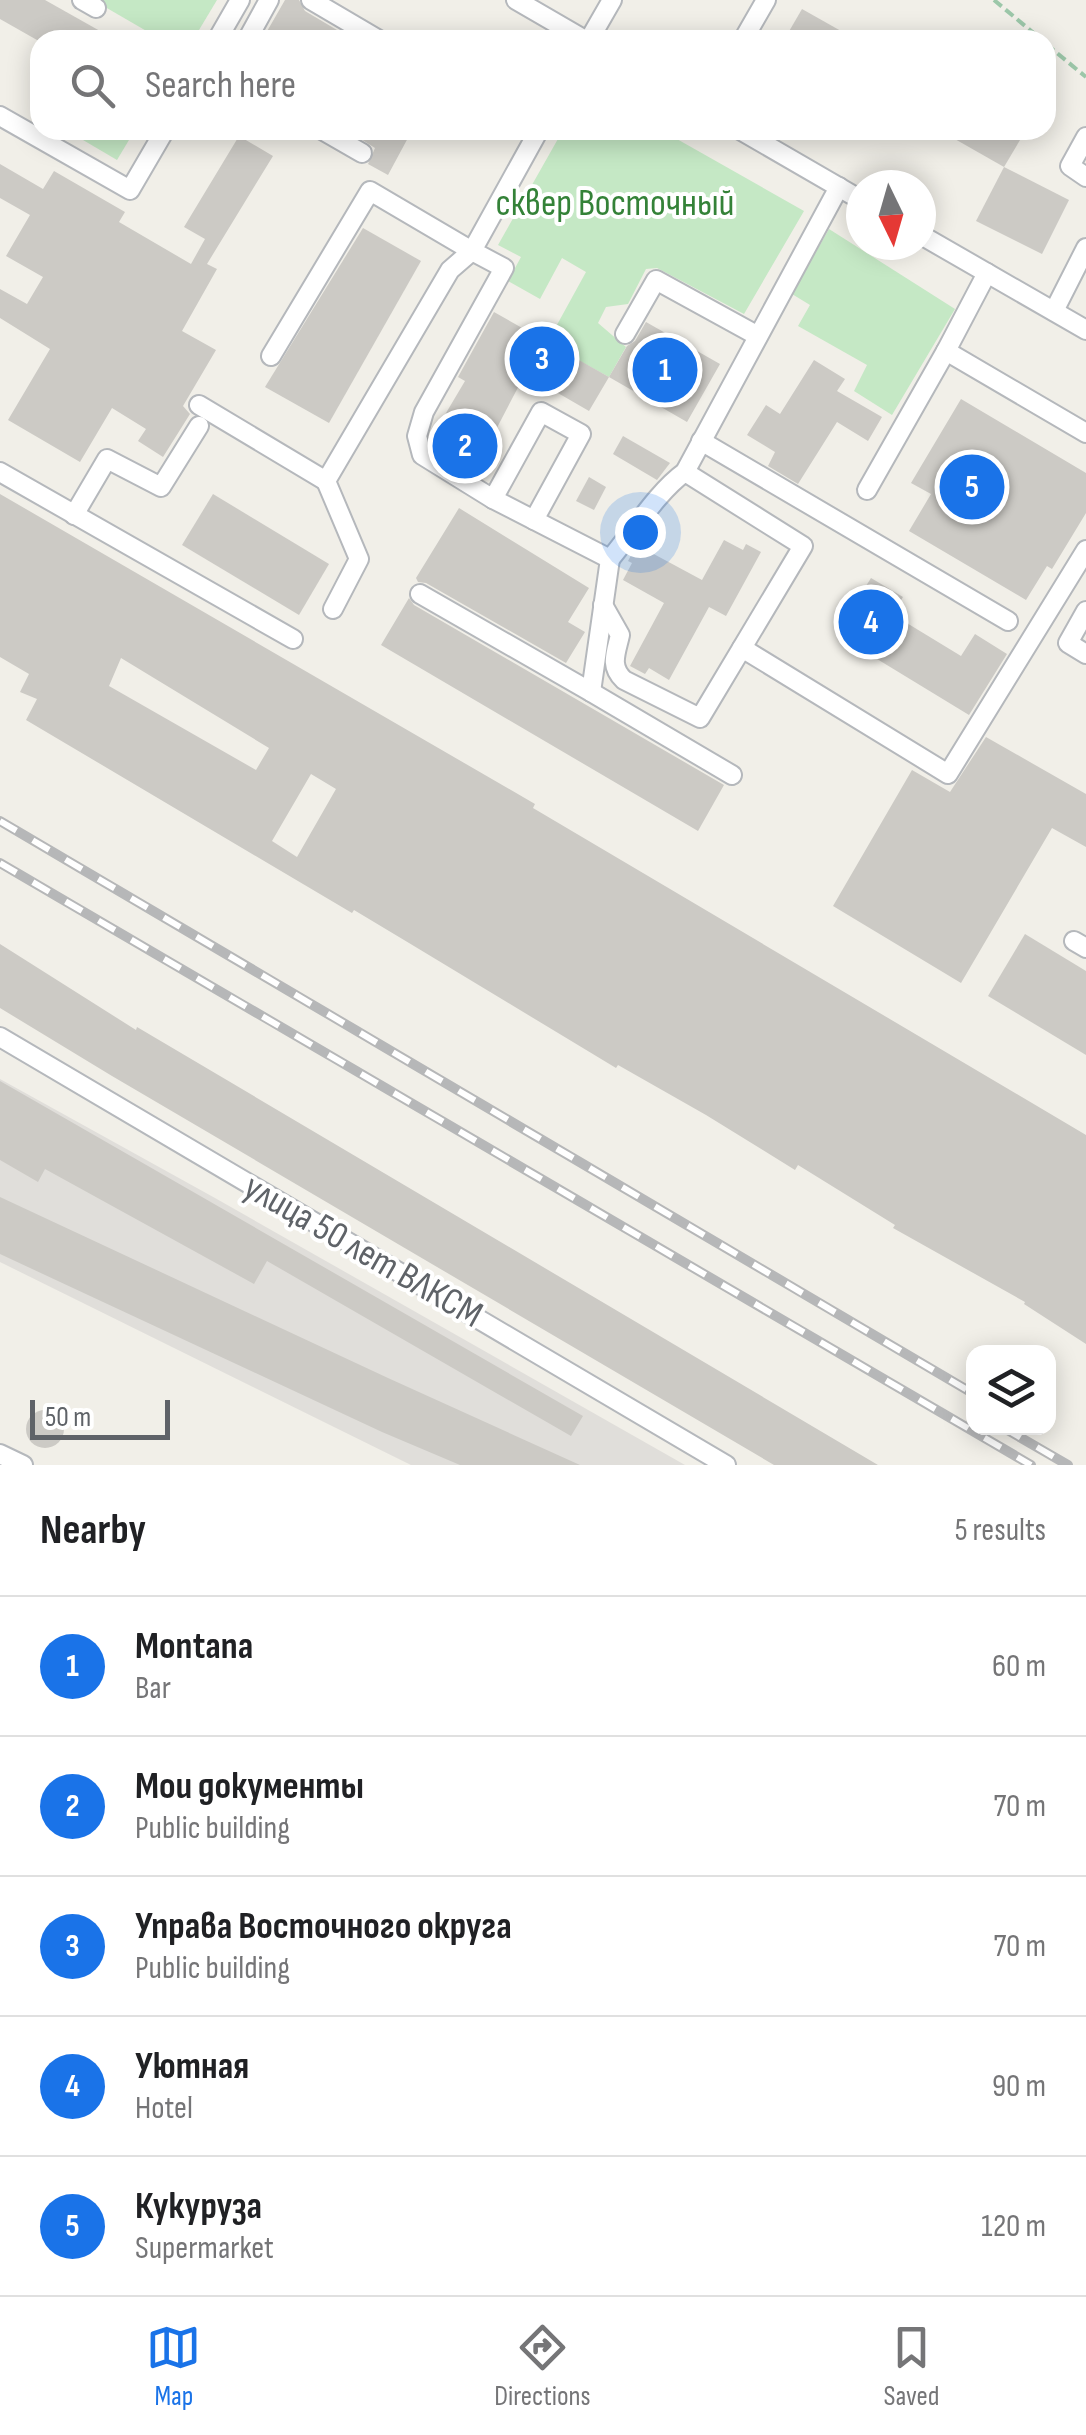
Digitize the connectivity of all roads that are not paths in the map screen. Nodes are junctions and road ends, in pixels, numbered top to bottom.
1 (240, 0) edge
2 (269, 0) edge
3 (310, 0) edge
4 (516, 0) edge
5 (612, 0) edge
6 (766, 0) edge
7 (223, 30) edge
8 (252, 30) edge
9 (362, 30) edge
10 (569, 30) edge
11 (593, 30) edge
12 (749, 30) edge
13 (0, 116) edge
14 (30, 133) edge
15 (1086, 137) edge
16 (42, 140) edge
17 (159, 140) edge
18 (340, 140) edge
19 (534, 140) edge
20 (757, 140) edge
21 (362, 152) dead end
22 (1086, 177) edge
23 (839, 187) junction
24 (846, 191) edge
25 (936, 243) edge
26 (1086, 248) edge
27 (472, 251) junction
28 (987, 273) junction
29 (1054, 311) junction
30 (1086, 330) edge
31 (625, 334) dead end
32 (758, 336) junction
33 (946, 351) junction
34 (271, 356) dead end
35 (199, 405) dead end
36 (198, 426) dead end
37 (1086, 433) edge
38 (701, 441) junction
39 (0, 472) edge
40 (685, 472) junction
41 (326, 481) junction
42 (868, 490) dead end
43 (493, 499) junction
44 (74, 514) junction
45 (534, 520) junction
46 (1086, 550) edge
47 (610, 559) junction
48 (420, 594) dead end
49 (603, 605) junction
50 (333, 609) dead end
51 (1086, 612) edge
52 (1008, 621) dead end
53 (293, 639) dead end
54 (742, 648) junction
55 (1086, 654) edge
56 (591, 692) junction
57 (732, 774) dead end
58 (0, 1037) edge
59 (0, 1454) edge
60 (23, 1465) edge
61 (726, 1465) edge

1 - 7 street
2 - 8 street
3 - 9 street
4 - 10 street
5 - 11 street
6 - 12 street
13 - 14 street
15 - 22 street
16 - 17 street
18 - 21 street
19 - 27 street
20 - 23 street
23 - 24 street
23 - 32 street
25 - 28 street
26 - 29 street
27 - 34 street
27 - 41 street
27 - 43 street
28 - 29 street
28 - 33 street
29 - 30 street
31 - 32 street
32 - 38 street
33 - 37 street
33 - 42 street
35 - 41 street
36 - 44 street
38 - 40 street
38 - 52 street
39 - 44 street
40 - 47 street
40 - 54 street
41 - 50 street
43 - 45 street
43 - 45 street
44 - 53 street
45 - 47 street
46 - 54 street
47 - 49 street
48 - 56 street
49 - 54 street
49 - 56 street
51 - 55 street
56 - 57 street
58 - 61 street, улица 50 лет ВЛКСМ
59 - 60 street

